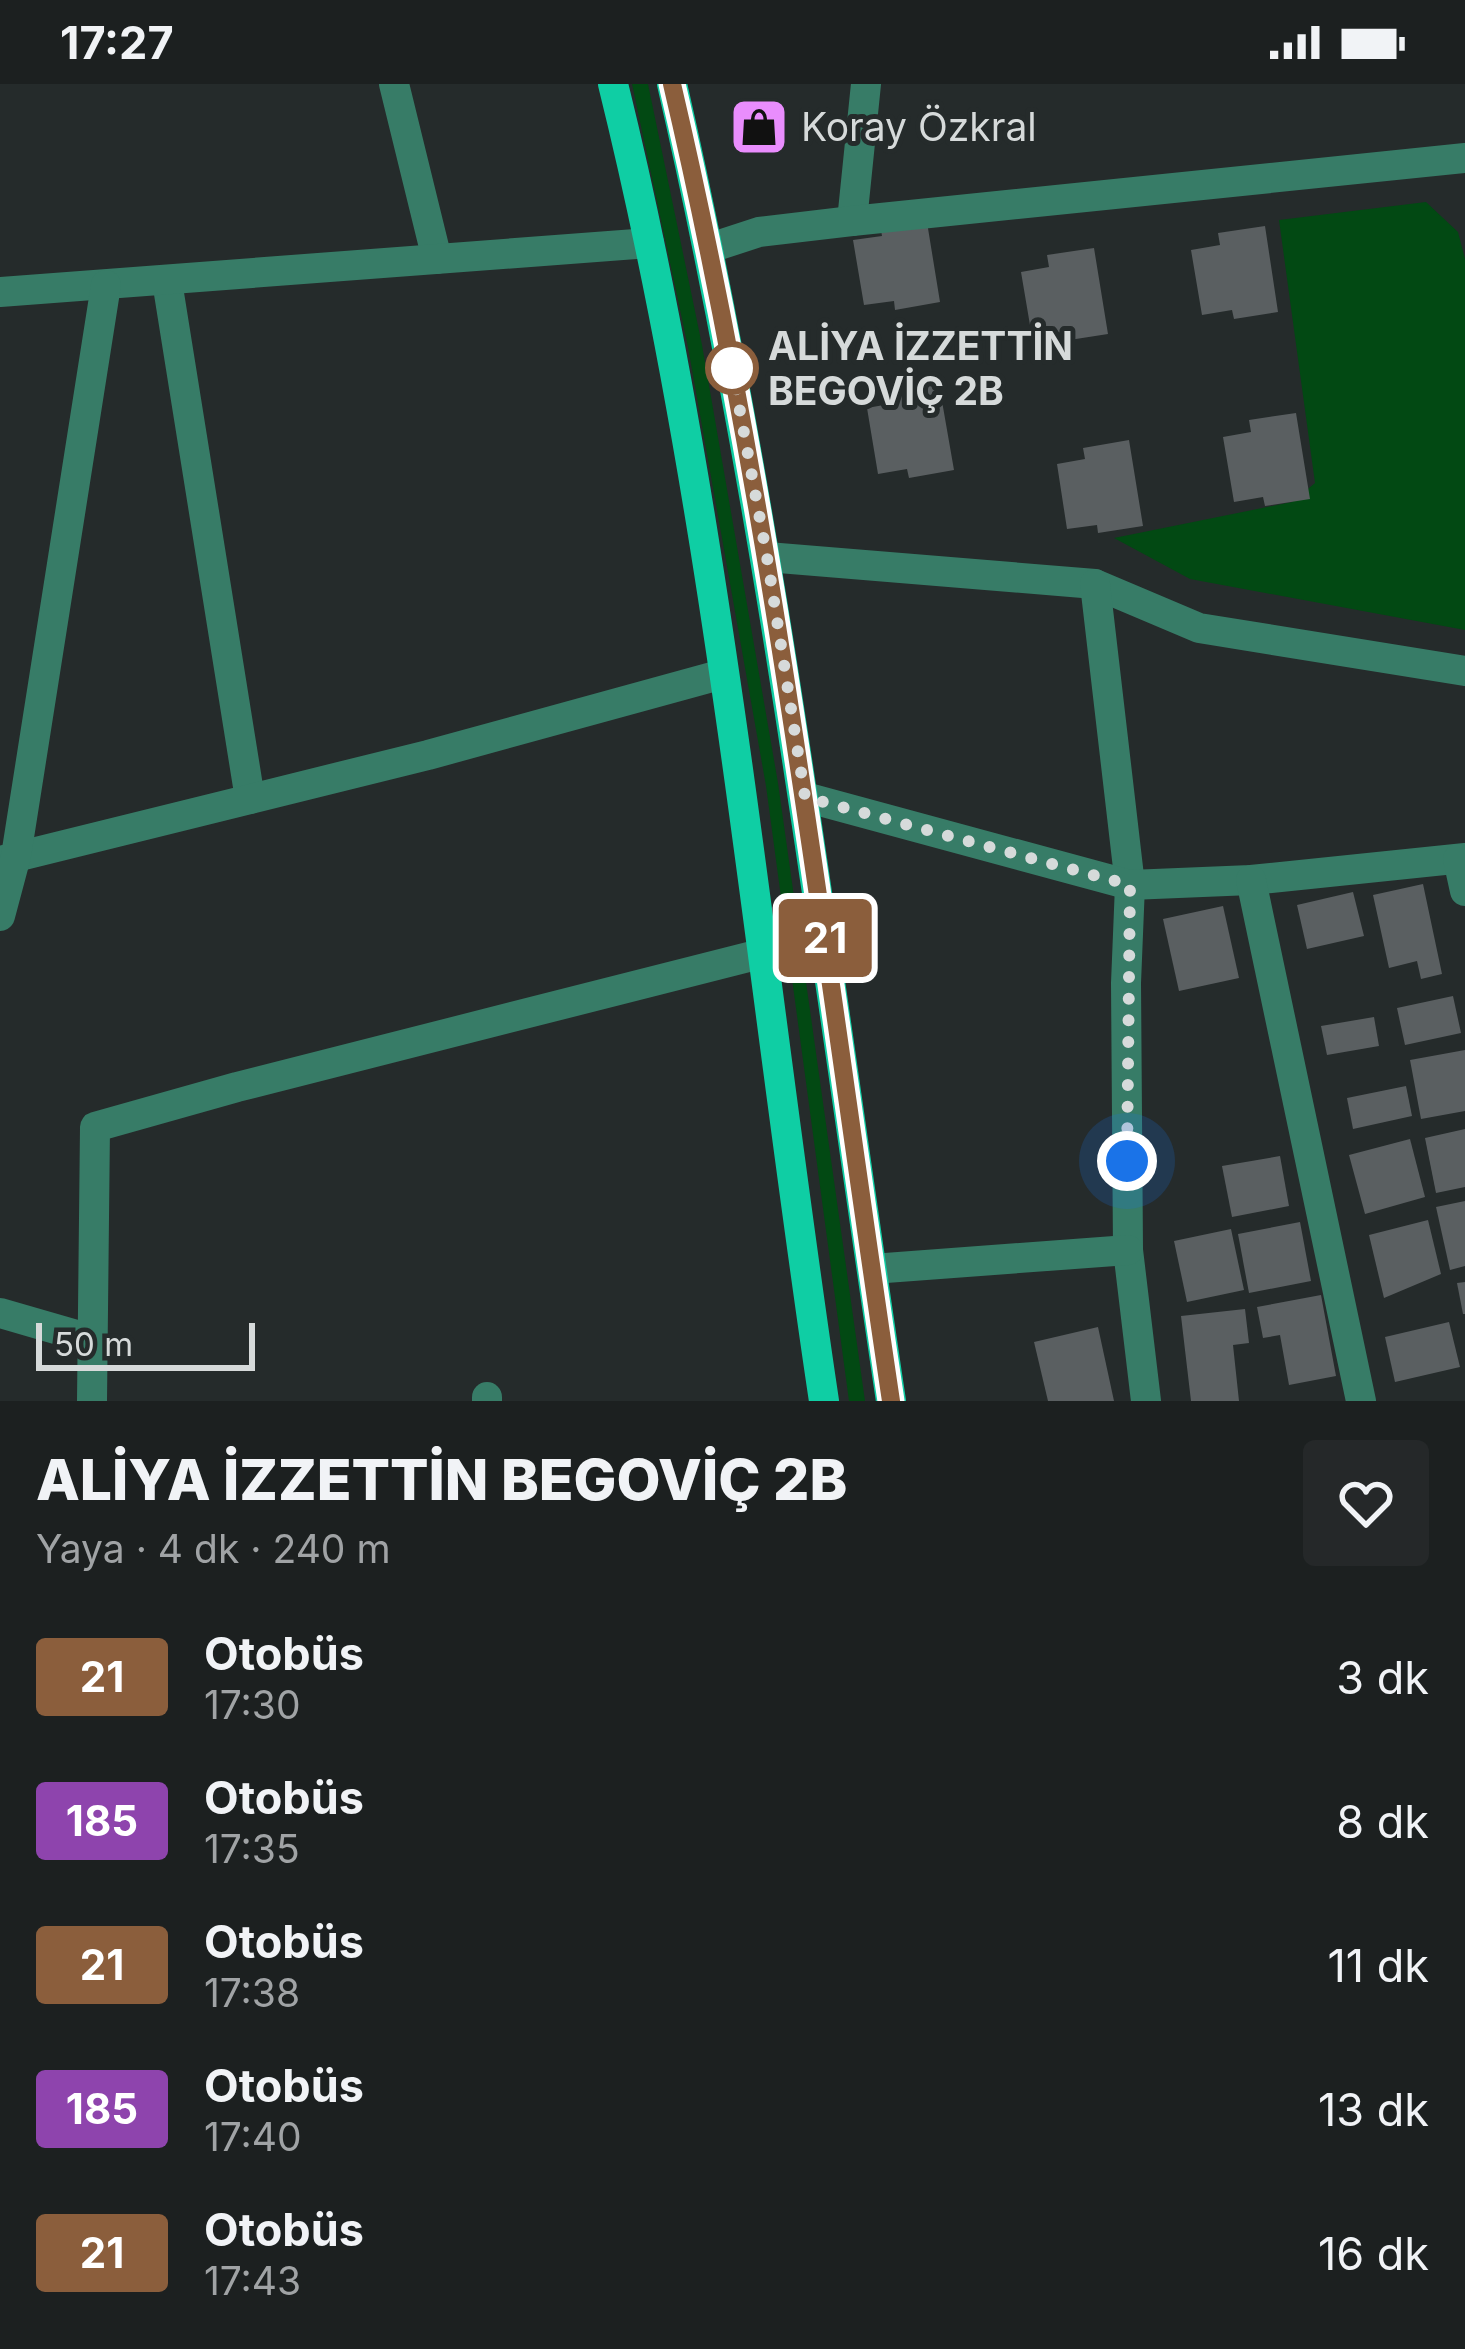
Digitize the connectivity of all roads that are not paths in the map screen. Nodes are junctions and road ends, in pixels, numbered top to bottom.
1 (394, 84) edge
2 (613, 84) edge
3 (672, 84) edge
4 (866, 84) edge
5 (1465, 158) edge
6 (852, 220) junction
7 (649, 243) junction
8 (710, 248) junction
9 (437, 259) junction
10 (167, 281) junction
11 (106, 285) junction
12 (0, 292) edge
13 (767, 557) junction
14 (1095, 584) junction
15 (1465, 671) edge
16 (723, 674) junction
17 (805, 797) junction
18 (250, 799) junction
19 (1461, 858) edge
20 (8, 859) edge
21 (1251, 880) junction
22 (1130, 885) junction
23 (1465, 891) edge
24 (0, 916) edge
25 (764, 953) junction
26 (1128, 1250) junction
27 (872, 1269) junction
28 (0, 1313) edge
29 (90, 1339) junction
30 (92, 1401) edge
31 (824, 1401) edge
32 (891, 1401) edge
33 (1146, 1401) edge
34 (1361, 1401) edge

1 - 9 street
2 - 7 main road
3 - 8 main road
4 - 6 street
5 - 6 street
6 - 8 street
7 - 9 street
7 - 16 main road
8 - 13 main road
9 - 10 street
10 - 11 street
10 - 18 street
11 - 12 street
11 - 20 street
13 - 14 street
13 - 17 main road
14 - 15 street
14 - 22 street
16 - 18 street
16 - 25 main road
17 - 22 street
17 - 27 main road
18 - 20 street
19 - 21 street
19 - 23 street
20 - 24 street
21 - 22 street
21 - 34 street
22 - 26 street
25 - 29 street
25 - 31 main road
26 - 27 street
26 - 33 street
27 - 32 main road
28 - 29 street
29 - 30 street

